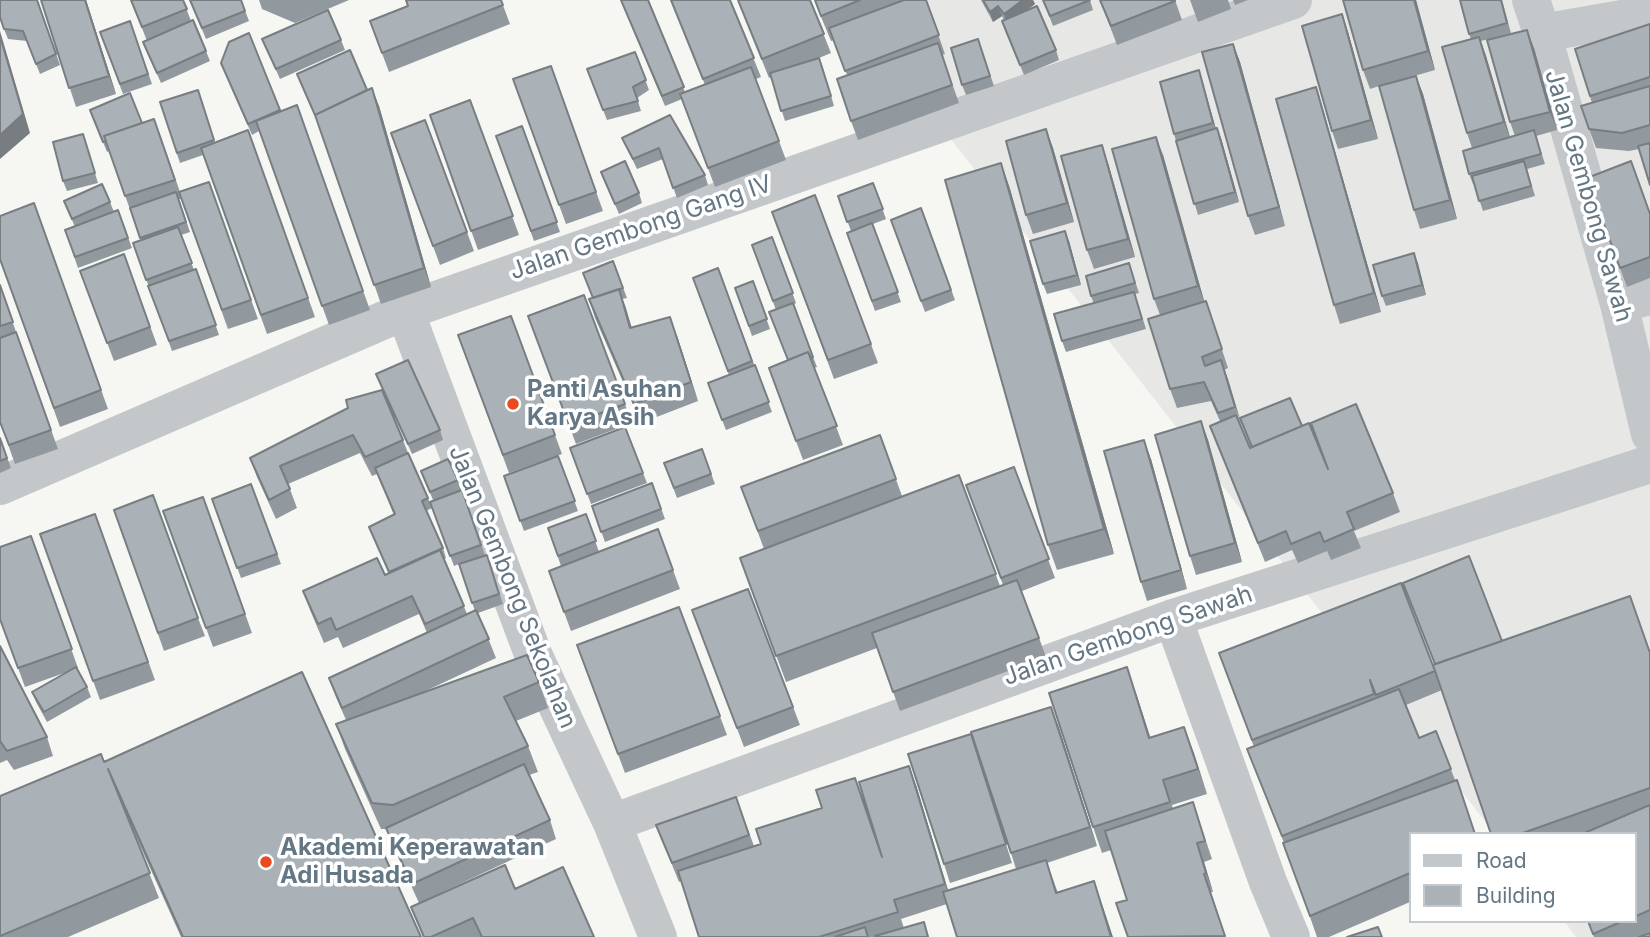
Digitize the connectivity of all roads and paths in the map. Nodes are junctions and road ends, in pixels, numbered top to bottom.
1 (1293, 0) edge
2 (1650, 14) edge
3 (1536, 17) edge
4 (1635, 300) edge
5 (405, 311) junction
6 (1650, 433) edge
7 (1650, 464) edge
8 (0, 486) edge
9 (1173, 618) junction
10 (612, 823) junction
11 (658, 937) edge
12 (1291, 937) edge

1 - 5 street, Jalan Gembong Gang IV
2 - 3 street
3 - 4 street, Jalan Gembong Sawah
4 - 6 street, Jalan Gembong Sawah
5 - 8 street, Jalan Gembong Gang IV
5 - 10 street, Jalan Gembong Sekolahan
7 - 9 street, Jalan Gembong Sawah
9 - 10 street, Jalan Gembong Sawah
9 - 12 street
10 - 11 street, Jalan Gembong Sekolahan

